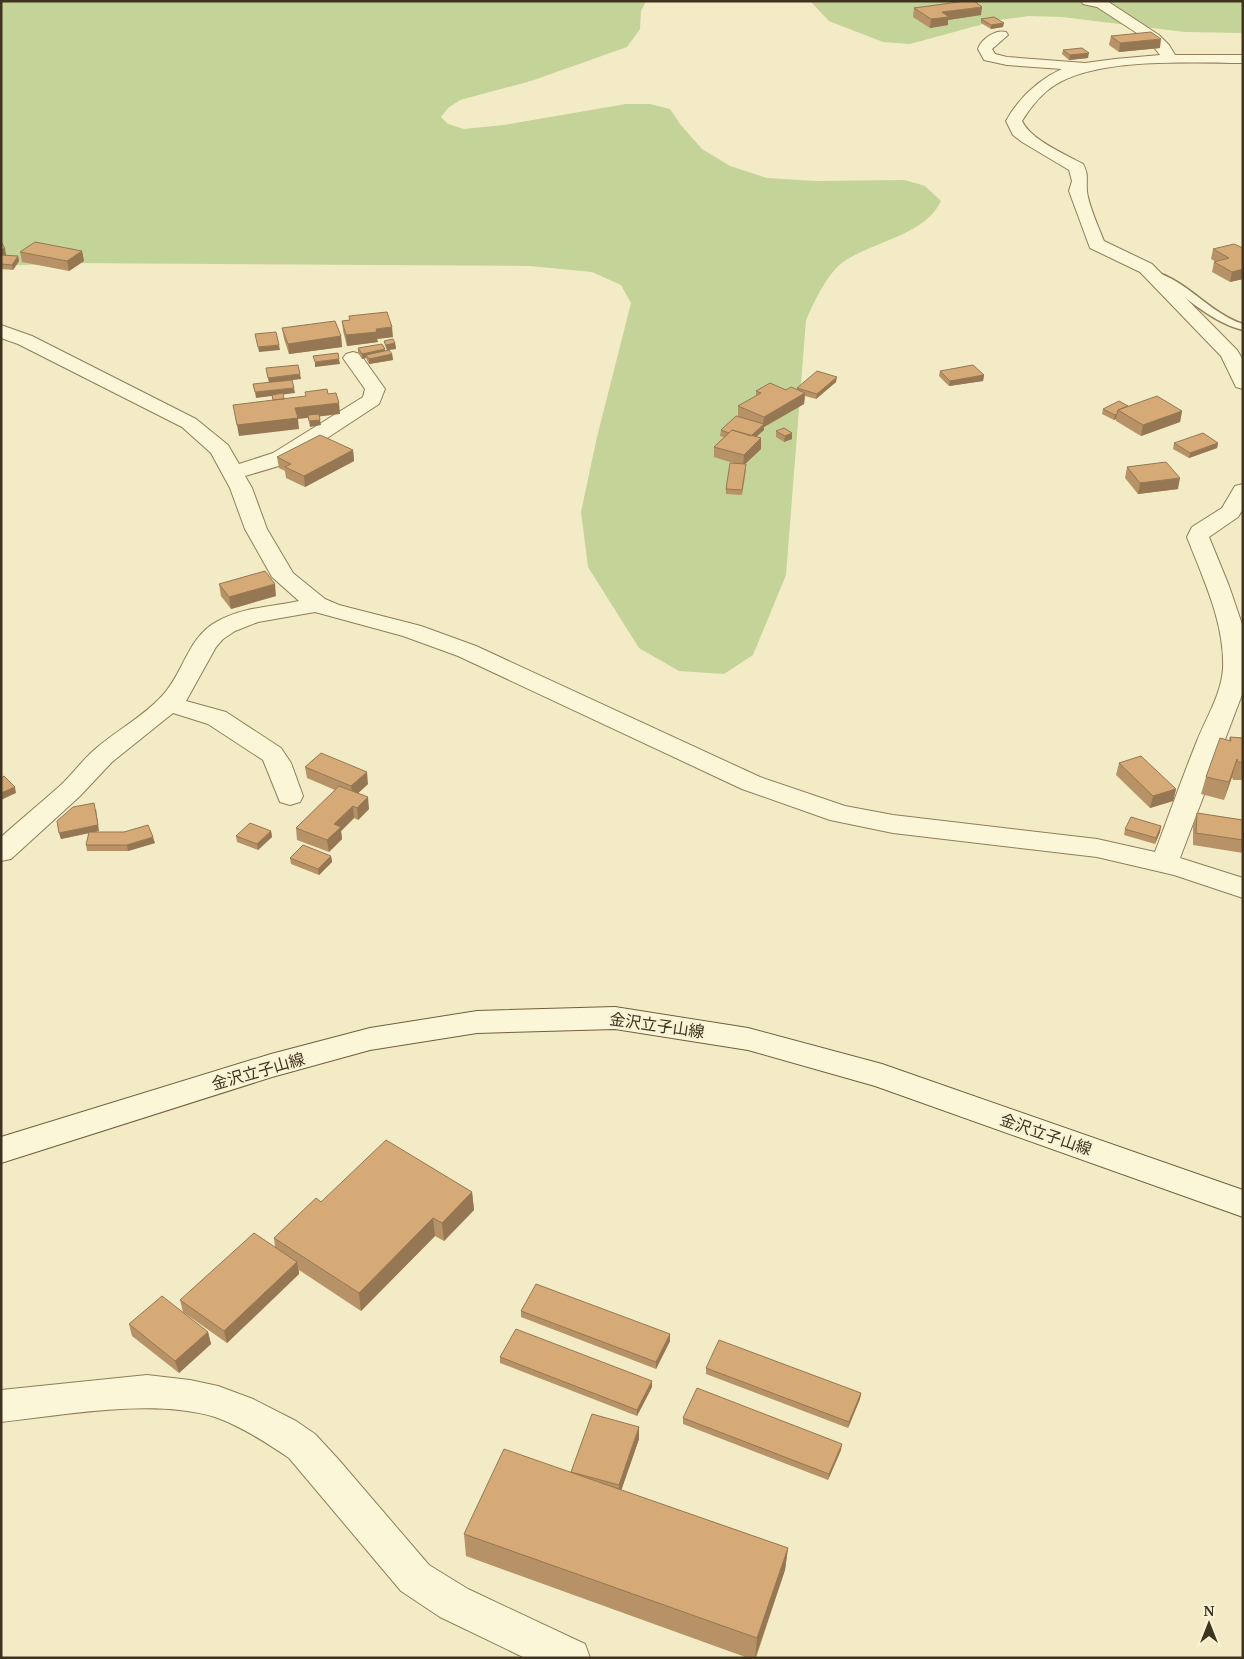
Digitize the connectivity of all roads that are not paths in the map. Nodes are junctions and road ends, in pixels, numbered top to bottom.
1 (1088, 1) edge
2 (1001, 34) dead end
3 (1243, 59) edge
4 (1168, 60) junction
5 (1085, 68) junction
6 (1152, 274) junction
7 (1243, 327) edge
8 (1, 331) edge
9 (353, 358) dead end
10 (1243, 383) edge
11 (232, 472) junction
12 (1243, 492) edge
13 (318, 604) junction
14 (169, 704) junction
15 (290, 796) dead end
16 (1, 852) edge
17 (1164, 864) junction
18 (1243, 888) edge
19 (1, 1150) edge
20 (1243, 1204) edge
21 (1, 1406) edge
22 (570, 1658) edge

1 - 4 street
2 - 5 street
3 - 4 street
4 - 5 street
5 - 6 street
6 - 7 lane
6 - 10 street
8 - 11 street
9 - 11 street
11 - 13 street
12 - 17 street
13 - 14 street
13 - 17 street
14 - 15 street
14 - 16 street
17 - 18 street
19 - 20 street, 金沢立子山線
21 - 22 street

